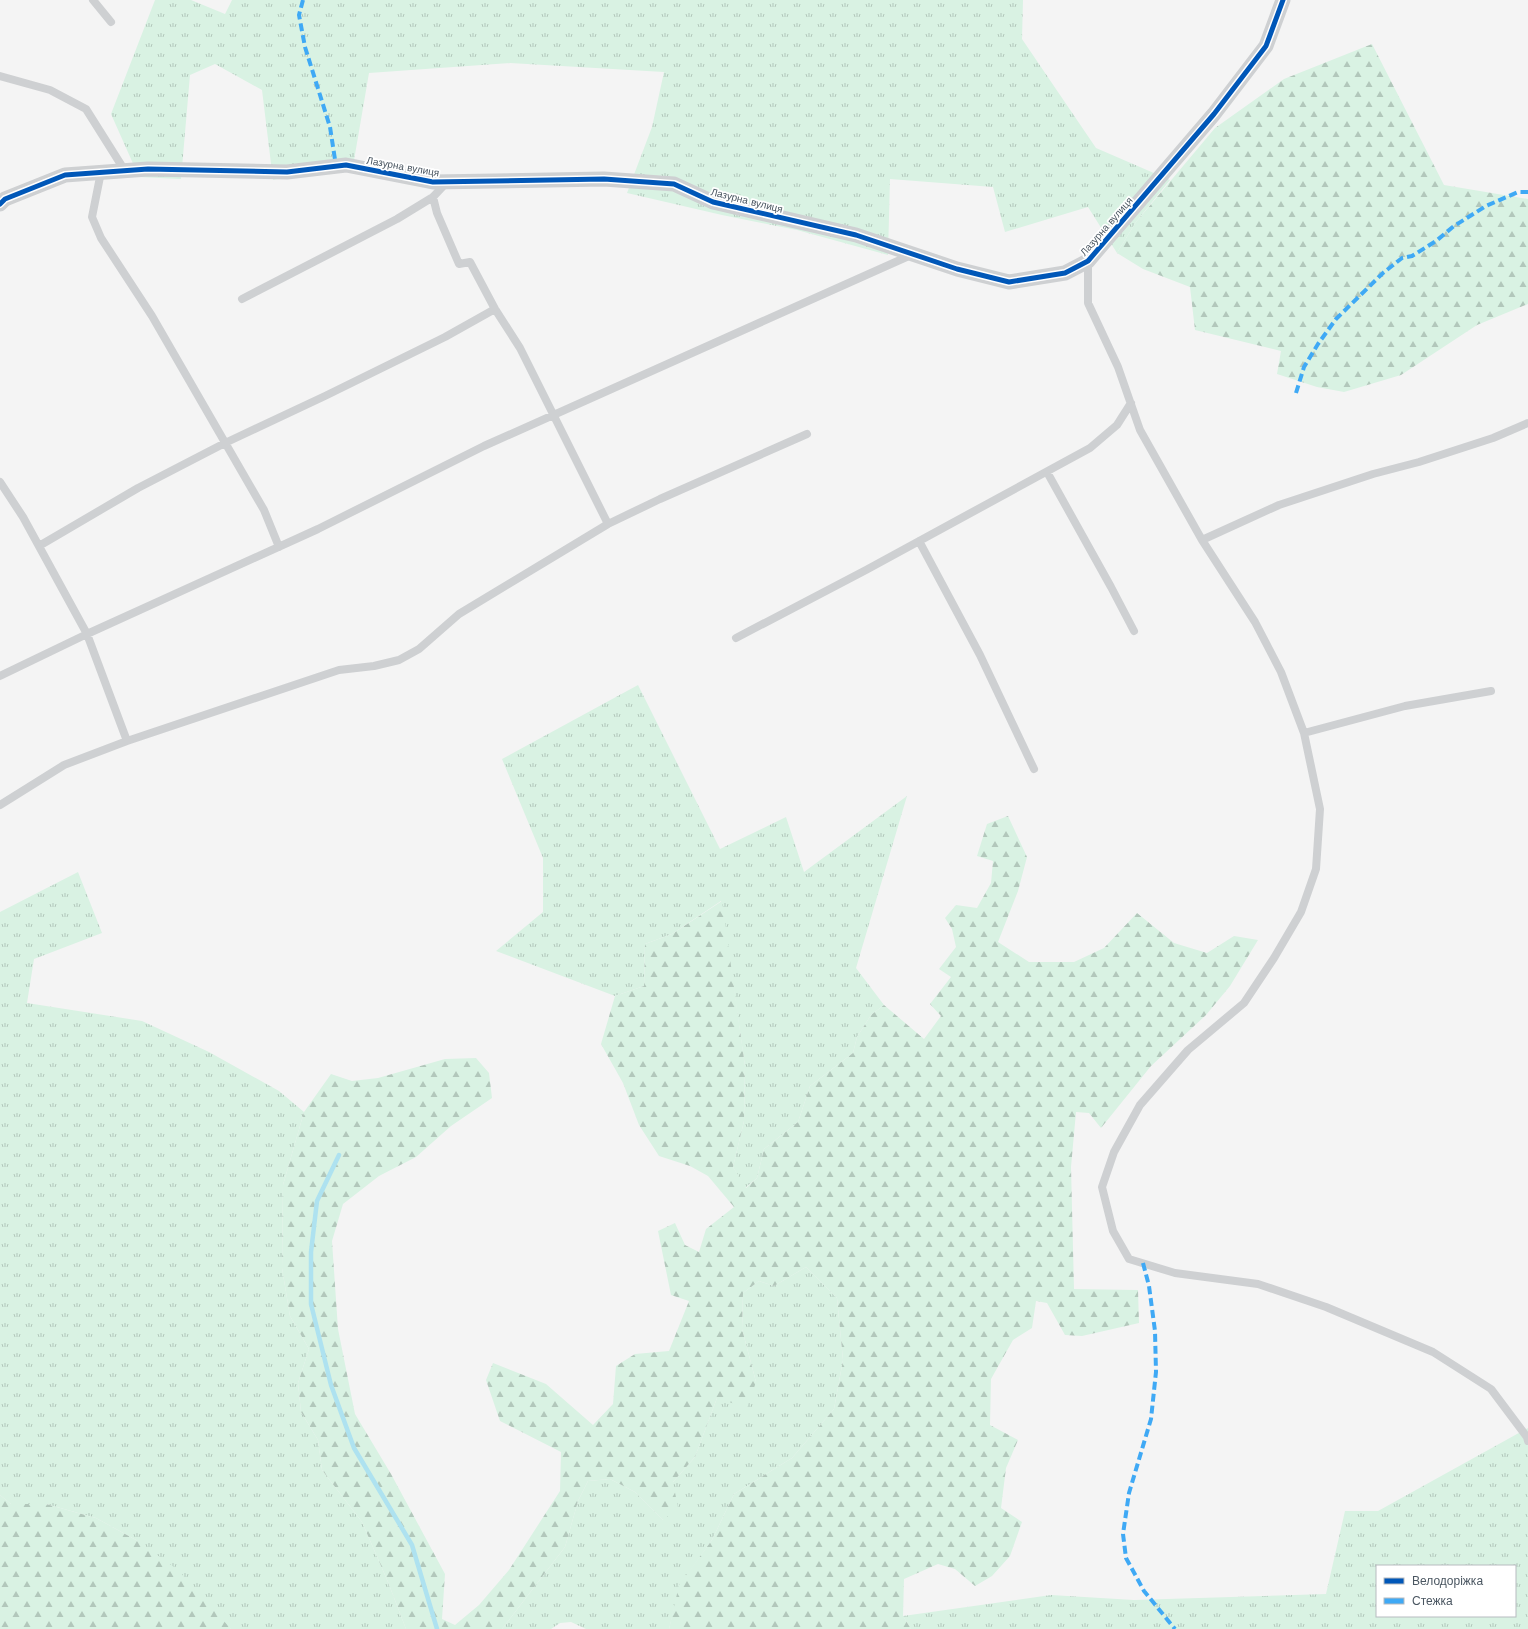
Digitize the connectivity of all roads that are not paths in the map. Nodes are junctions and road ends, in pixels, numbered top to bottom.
1 (93, 0) edge
2 (1283, 0) edge
3 (112, 22) dead end
4 (0, 76) edge
5 (125, 171) junction
6 (101, 172) junction
7 (447, 182) junction
8 (433, 197) junction
9 (0, 204) edge
10 (912, 254) junction
11 (1088, 261) junction
12 (242, 299) dead end
13 (495, 309) junction
14 (1131, 404) junction
15 (554, 414) junction
16 (1528, 423) edge
17 (807, 434) dead end
18 (225, 443) junction
19 (1047, 472) junction
20 (0, 482) edge
21 (608, 524) junction
22 (1202, 540) junction
23 (919, 541) junction
24 (39, 546) junction
25 (279, 547) junction
26 (1134, 631) dead end
27 (87, 634) junction
28 (736, 638) dead end
29 (0, 676) edge
30 (1491, 691) dead end
31 (1304, 733) junction
32 (127, 740) junction
33 (1034, 769) dead end
34 (0, 805) edge
35 (1528, 1441) edge

1 - 3 lane
2 - 11 street, Лазурна вулиця
4 - 5 lane
5 - 6 street, Лазурна вулиця
5 - 7 street, Лазурна вулиця
6 - 9 street, Лазурна вулиця
6 - 18 lane
7 - 8 lane
7 - 10 street, Лазурна вулиця
8 - 12 lane
8 - 13 lane
10 - 11 street, Лазурна вулиця
10 - 15 lane
11 - 14 lane
13 - 15 lane
13 - 18 lane
14 - 19 lane
14 - 22 lane
15 - 21 lane
15 - 25 lane
16 - 22 lane
17 - 21 lane
18 - 24 lane
18 - 25 lane
19 - 23 lane
19 - 26 lane
20 - 24 lane
21 - 32 lane
22 - 31 lane
23 - 28 lane
23 - 33 lane
24 - 27 lane
25 - 27 lane
27 - 29 lane
27 - 32 lane
30 - 31 lane
31 - 35 lane
32 - 34 lane

